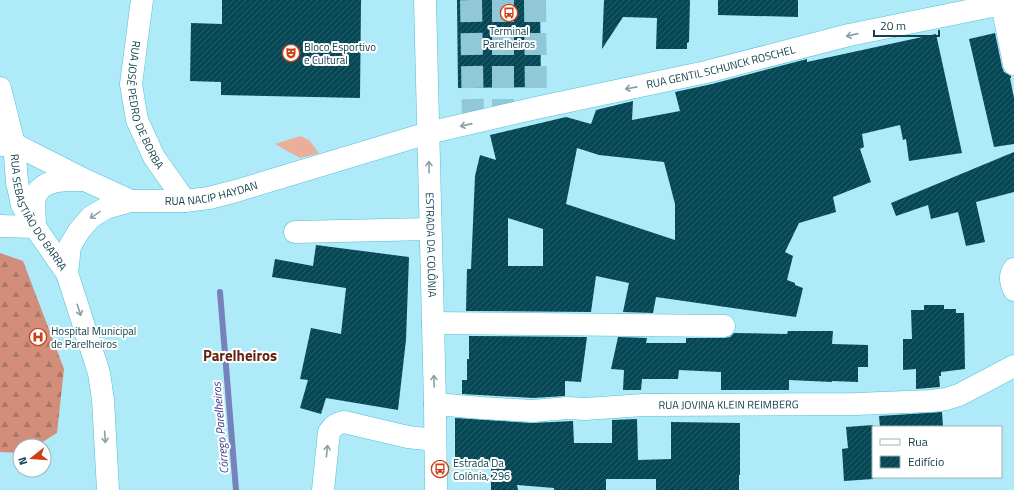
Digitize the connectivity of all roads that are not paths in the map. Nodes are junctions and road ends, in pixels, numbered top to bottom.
1 (142, 0) edge
2 (425, 0) edge
3 (1008, 3) edge
4 (1014, 64) edge
5 (0, 88) edge
6 (428, 133) junction
7 (7, 145) edge
8 (85, 180) junction
9 (131, 201) junction
10 (185, 202) junction
11 (0, 226) edge
12 (35, 227) junction
13 (430, 229) junction
14 (295, 232) dead end
15 (1014, 269) edge
16 (67, 273) junction
17 (1014, 290) edge
18 (433, 323) junction
19 (724, 326) dead end
20 (1014, 366) edge
21 (435, 404) junction
22 (435, 440) junction
23 (108, 490) edge
24 (323, 490) edge
25 (436, 490) edge

1 - 10 street, RUA JOSÉ PEDRO DE BORBA
2 - 6 street, ESTRADA DA COLÔNIA
3 - 4 street
3 -> 6 street, RUA GENTIL SCHUNCK ROSCHEL
5 - 7 street, RUA SEBASTIÃO DO BARRA
6 - 10 street, RUA NACIP HAYDAN
13 -> 6 street, ESTRADA DA COLÔNIA
7 - 8 street, RUA NACIP HAYDAN
7 - 12 street, RUA SEBASTIÃO DO BARRA
8 - 9 street, RUA NACIP HAYDAN
8 - 12 street
9 - 10 street, RUA NACIP HAYDAN
9 -> 16 street
11 - 12 street
12 - 16 street, RUA SEBASTIÃO DO BARRA
13 - 14 street
13 - 18 street, ESTRADA DA COLÔNIA
15 - 17 street
16 -> 23 street, RUA SEBASTIÃO DO BARRA
18 - 19 street
21 -> 18 street, ESTRADA DA COLÔNIA
20 - 21 street, RUA JOVINA KLEIN REIMBERG
21 - 22 street, ESTRADA DA COLÔNIA
24 -> 22 street
22 - 25 street, ESTRADA DA COLÔNIA

